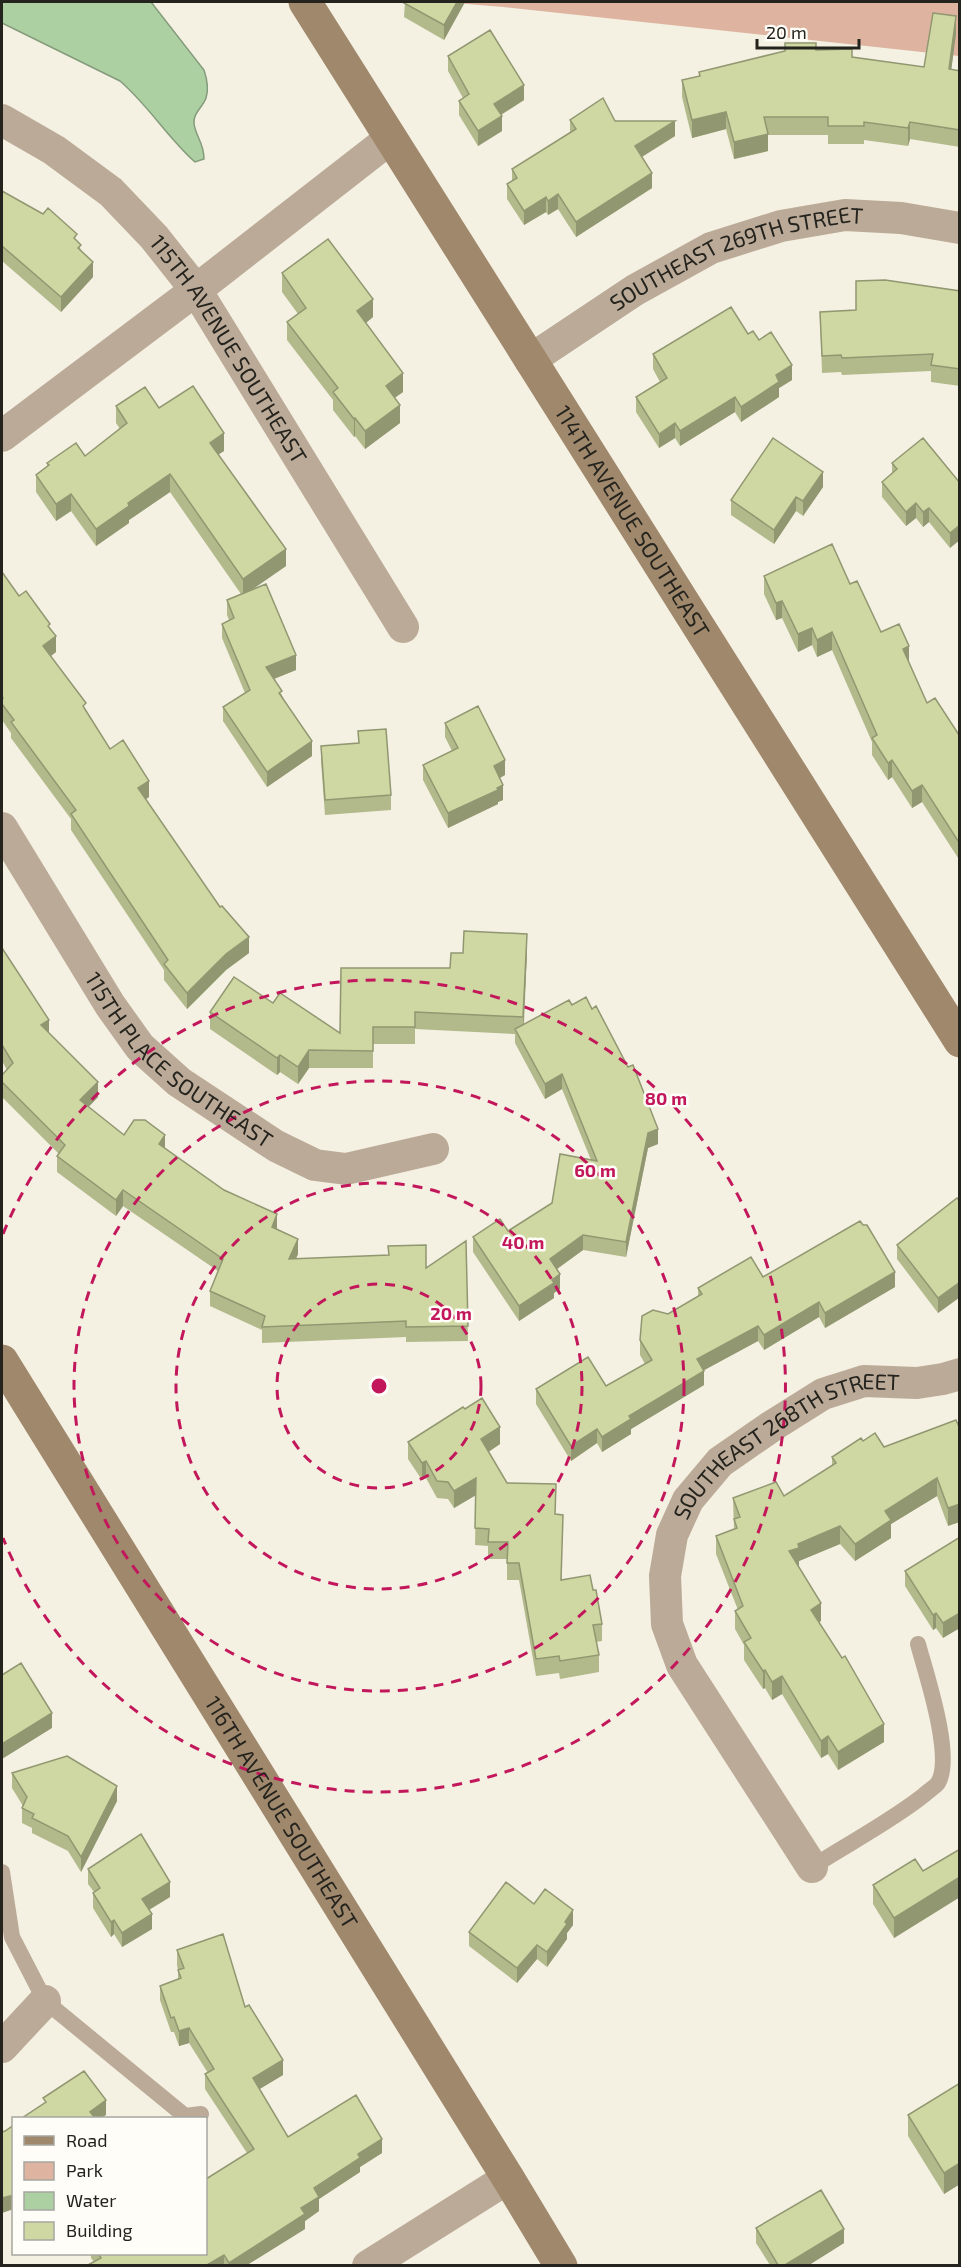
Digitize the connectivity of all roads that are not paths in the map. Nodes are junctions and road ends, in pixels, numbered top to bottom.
1 (305, 2) edge
2 (2, 120) edge
3 (390, 138) junction
4 (960, 228) edge
5 (196, 290) junction
6 (531, 360) junction
7 (2, 436) edge
8 (403, 627) dead end
9 (2, 828) edge
10 (960, 1041) edge
11 (433, 1149) dead end
12 (2, 1361) edge
13 (960, 1374) edge
14 (918, 1644) dead end
15 (812, 1866) joint
16 (2, 1872) edge
17 (45, 2001) junction
18 (2, 2047) edge
19 (201, 2114) dead end
20 (508, 2178) junction
21 (368, 2265) edge
22 (561, 2265) edge

1 - 3 street, 114TH AVENUE SOUTHEAST
2 - 5 street, 115TH AVENUE SOUTHEAST
3 - 5 street
3 - 6 street, 114TH AVENUE SOUTHEAST
4 - 6 street, SOUTHEAST 269TH STREET
5 - 7 street
5 - 8 street, 115TH AVENUE SOUTHEAST
6 - 10 street, 114TH AVENUE SOUTHEAST
9 - 11 street, 115TH PLACE SOUTHEAST
12 - 20 street, 116TH AVENUE SOUTHEAST
13 - 15 street, SOUTHEAST 268TH STREET
14 - 15 lane
16 - 17 lane
17 - 18 street
17 - 19 lane
20 - 21 street
20 - 22 street, 116TH AVENUE SOUTHEAST

